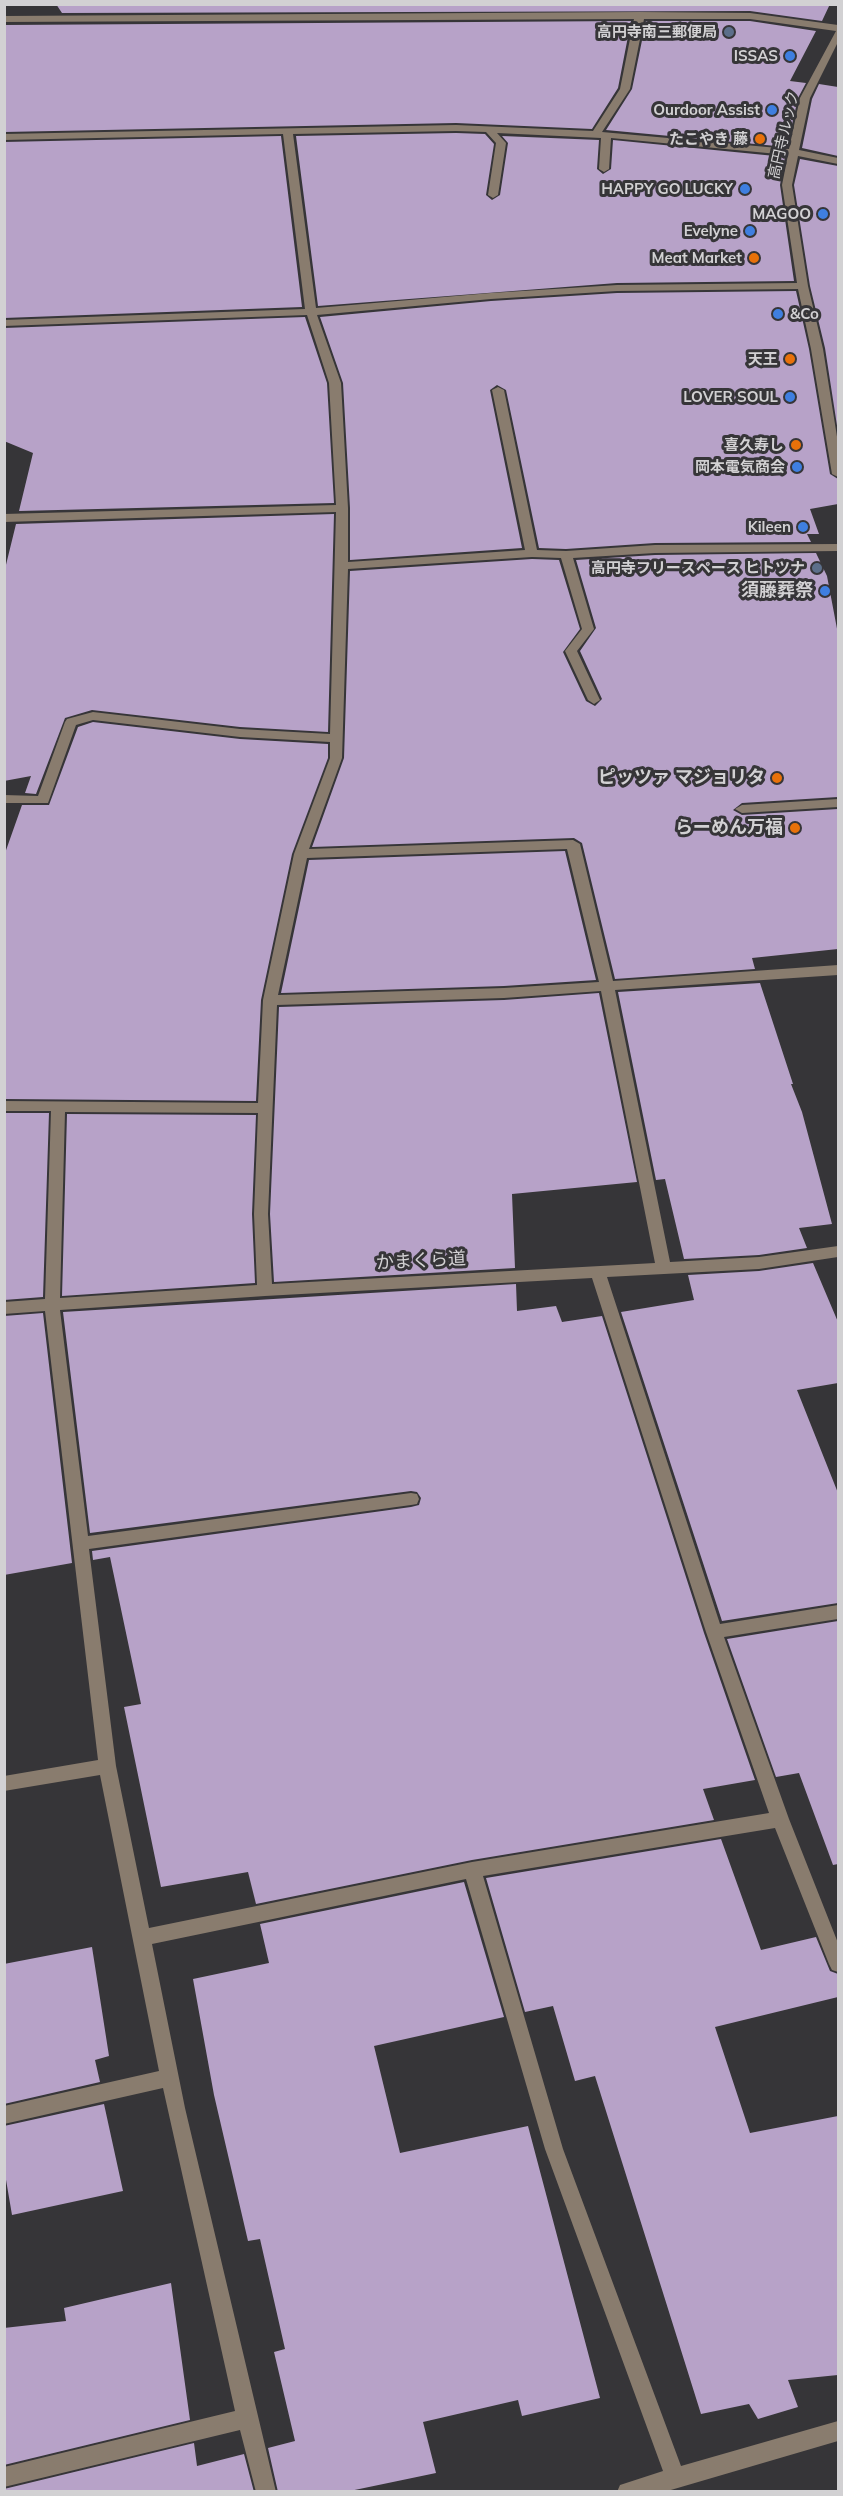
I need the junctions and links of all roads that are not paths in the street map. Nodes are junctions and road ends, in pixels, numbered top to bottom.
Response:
1 (173, 4) edge
2 (482, 4) edge
3 (696, 4) edge
4 (640, 15) junction
5 (697, 15) junction
6 (170, 18) junction
7 (482, 18) junction
8 (4, 19) edge
9 (838, 28) edge
10 (838, 33) edge
11 (489, 130) junction
12 (288, 131) junction
13 (601, 134) junction
14 (4, 137) edge
15 (793, 152) junction
16 (838, 161) edge
17 (604, 169) dead end
18 (493, 195) dead end
19 (803, 286) junction
20 (311, 312) junction
21 (4, 323) edge
22 (498, 390) dead end
23 (838, 474) edge
24 (342, 508) junction
25 (4, 518) edge
26 (838, 548) edge
27 (532, 553) junction
28 (566, 555) junction
29 (342, 566) junction
30 (594, 700) dead end
31 (337, 738) junction
32 (4, 799) edge
33 (838, 803) edge
34 (742, 809) dead end
35 (301, 854) junction
36 (838, 970) edge
37 (607, 985) junction
38 (270, 1000) junction
39 (4, 1106) edge
40 (58, 1106) junction
41 (265, 1108) junction
42 (838, 1252) edge
43 (664, 1269) junction
44 (597, 1271) junction
45 (265, 1290) junction
46 (52, 1304) junction
47 (4, 1308) edge
48 (411, 1499) dead end
49 (81, 1544) junction
50 (838, 1612) edge
51 (714, 1632) junction
52 (108, 1766) junction
53 (4, 1784) edge
54 (780, 1819) junction
55 (472, 1870) junction
56 (141, 1938) junction
57 (838, 1964) edge
58 (171, 2077) junction
59 (4, 2115) edge
60 (247, 2418) junction
61 (838, 2431) edge
62 (4, 2477) edge
63 (675, 2477) junction
64 (266, 2492) edge
65 (627, 2492) edge

1 - 6 street
2 - 7 street
3 - 5 street
4 - 5 street
4 - 7 street
4 - 13 street
5 - 9 street
6 - 7 street
6 - 8 street
10 - 15 street, 高円寺ルック
11 - 12 street
11 - 13 street
11 - 18 street
12 - 14 street
12 - 20 street
13 - 15 street
13 - 17 street
15 - 16 street
15 - 19 street, 高円寺ルック
19 - 20 street
19 - 23 street, 高円寺ルック
20 - 21 street
20 - 24 street
22 - 27 street
24 - 25 street
24 - 29 street
26 - 28 street
27 - 28 street
27 - 29 street
28 - 30 street
29 - 31 street
31 - 32 street
31 - 35 street
33 - 34 street
35 - 37 street
35 - 38 street
36 - 37 street
37 - 38 street
37 - 43 street
38 - 41 street
39 - 40 street
40 - 41 street
40 - 46 street
41 - 45 street
42 - 43 street, かまくら道
43 - 44 street, かまくら道
44 - 45 street, かまくら道
44 - 51 street
45 - 46 street, かまくら道
46 - 47 street, かまくら道
46 - 49 street
48 - 49 street
49 - 52 street
50 - 51 street
51 - 54 street
52 - 53 street
52 - 56 street
54 - 55 street
54 - 57 street
55 - 56 street
55 - 63 street
56 - 58 street
58 - 59 street
58 - 60 street
60 - 62 street
60 - 64 street
61 - 63 street
63 - 65 street

